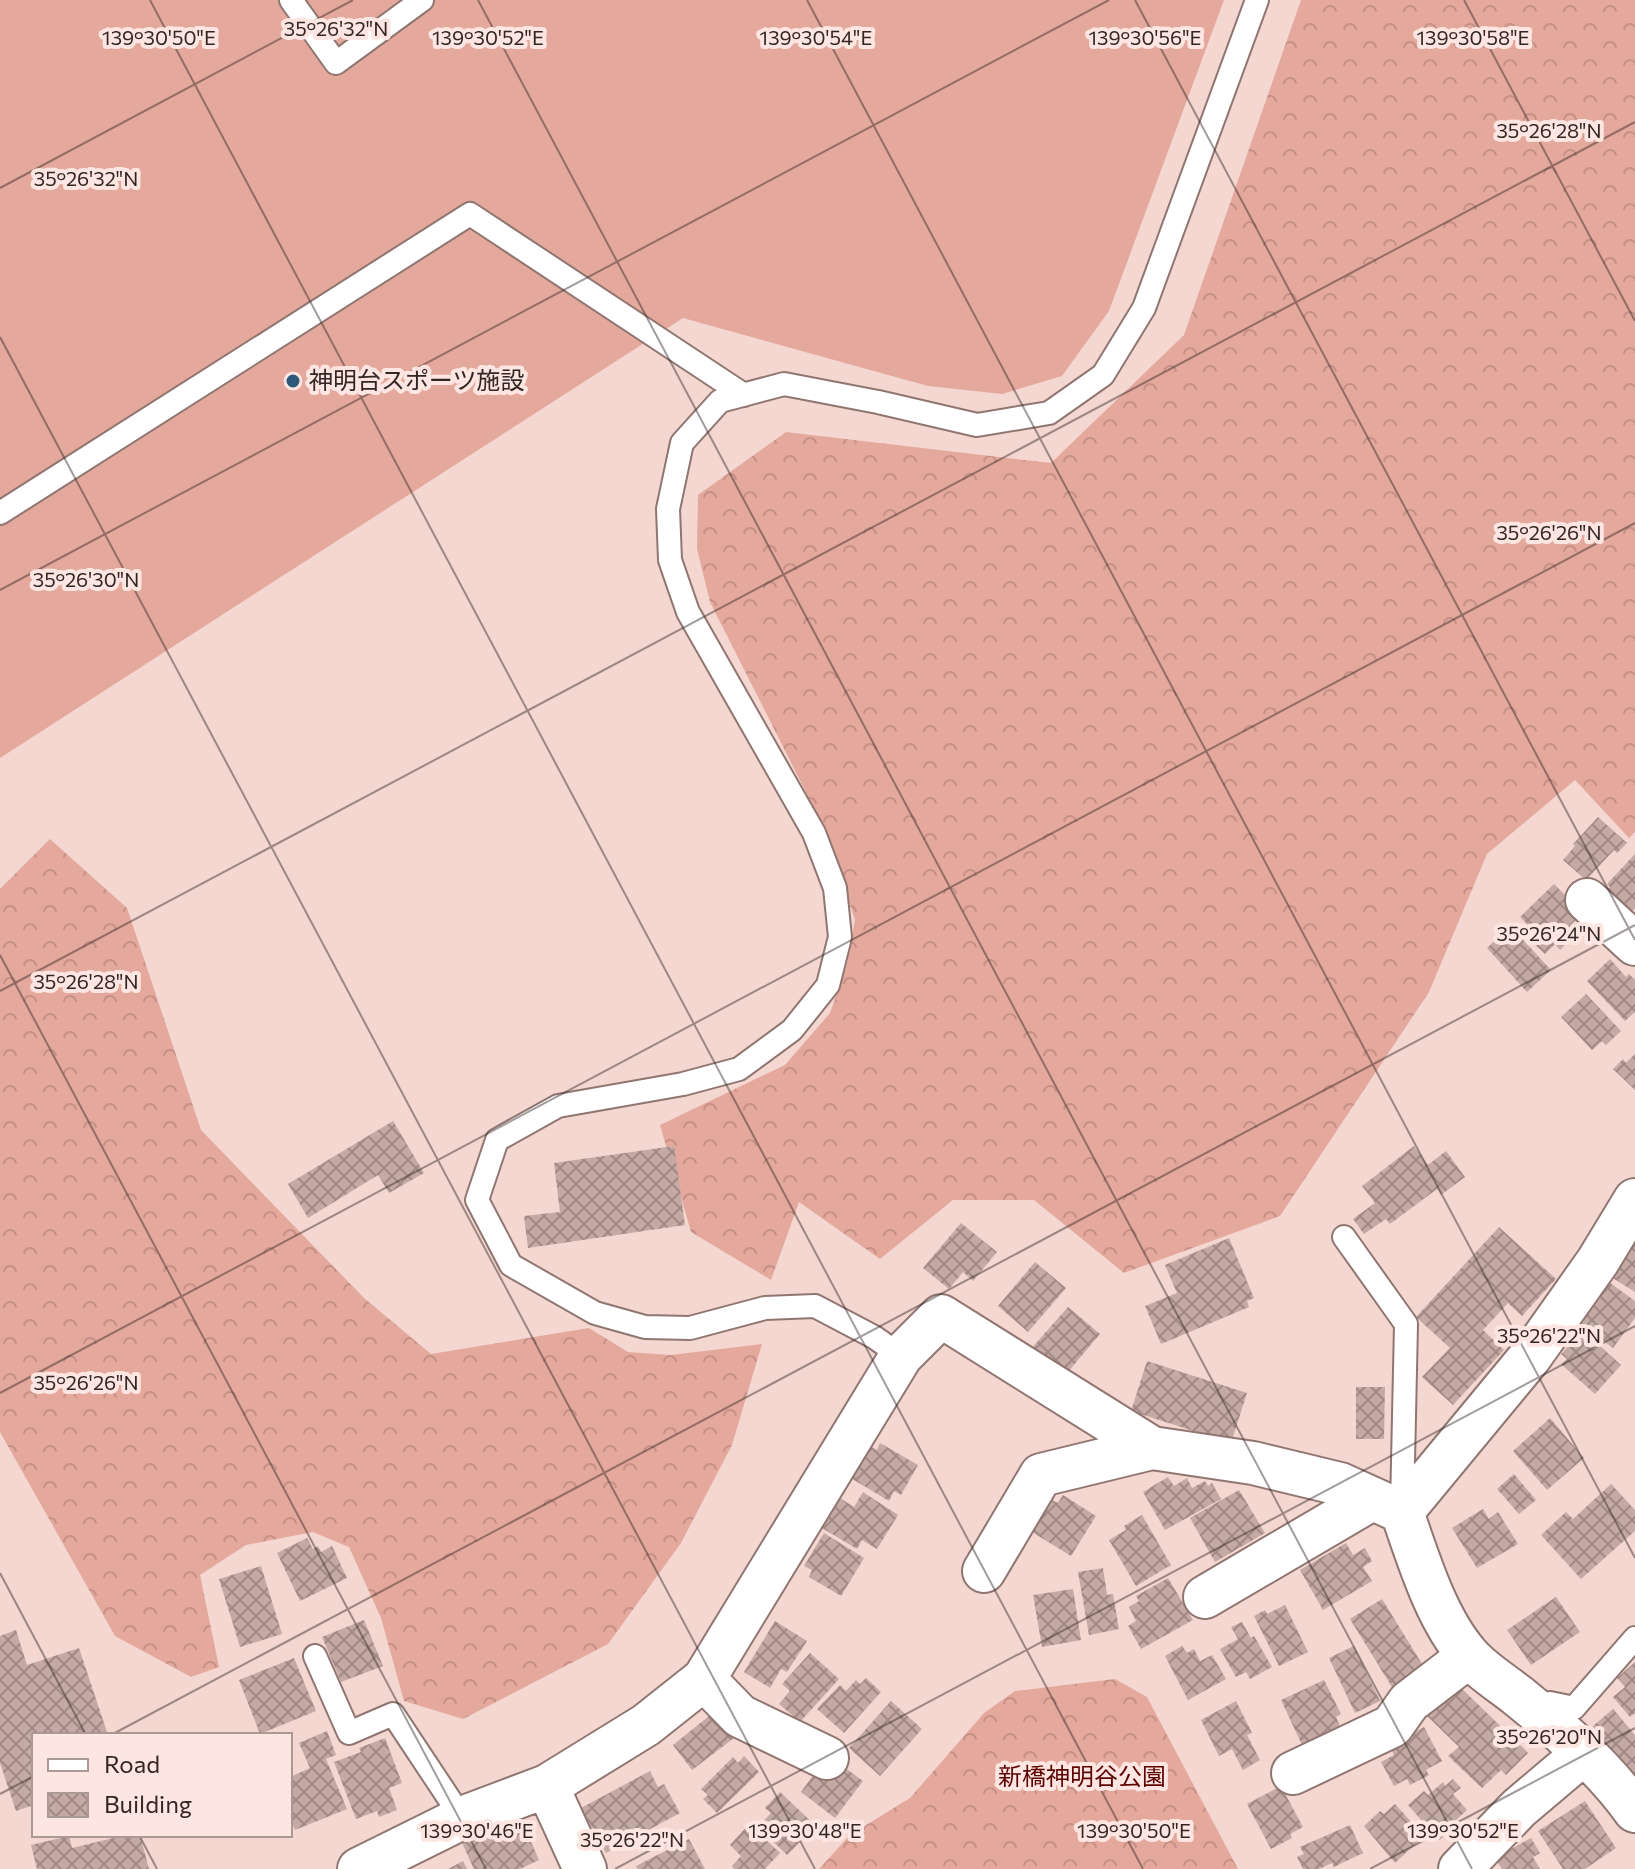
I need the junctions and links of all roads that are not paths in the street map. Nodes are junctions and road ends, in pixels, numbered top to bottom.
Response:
1 (291, 0) edge
2 (422, 0) edge
3 (1257, 0) edge
4 (744, 395) junction
5 (0, 513) edge
6 (1587, 900) dead end
7 (1635, 944) edge
8 (1635, 1200) edge
9 (1344, 1237) dead end
10 (901, 1356) junction
11 (1152, 1448) junction
12 (1387, 1506) junction
13 (984, 1571) dead end
14 (1205, 1597) dead end
15 (1635, 1638) edge
16 (315, 1656) dead end
17 (1469, 1656) junction
18 (704, 1679) junction
19 (1531, 1707) junction
20 (1584, 1753) junction
21 (827, 1758) dead end
22 (1293, 1773) dead end
23 (547, 1786) junction
24 (1635, 1811) edge
25 (462, 1818) junction
26 (359, 1869) edge
27 (585, 1869) edge
28 (1460, 1869) edge

1 - 2 lane
3 - 4 lane
4 - 5 lane
4 - 10 lane
6 - 7 street
8 - 12 street
9 - 12 lane
10 - 11 street
10 - 18 street
11 - 12 street
11 - 13 street
12 - 14 street
12 - 17 street
15 - 19 lane
16 - 25 lane
17 - 19 street
17 - 22 street
18 - 21 street
18 - 23 street
19 - 20 street
20 - 24 street
20 - 28 street
23 - 25 street
23 - 27 street
25 - 26 street

